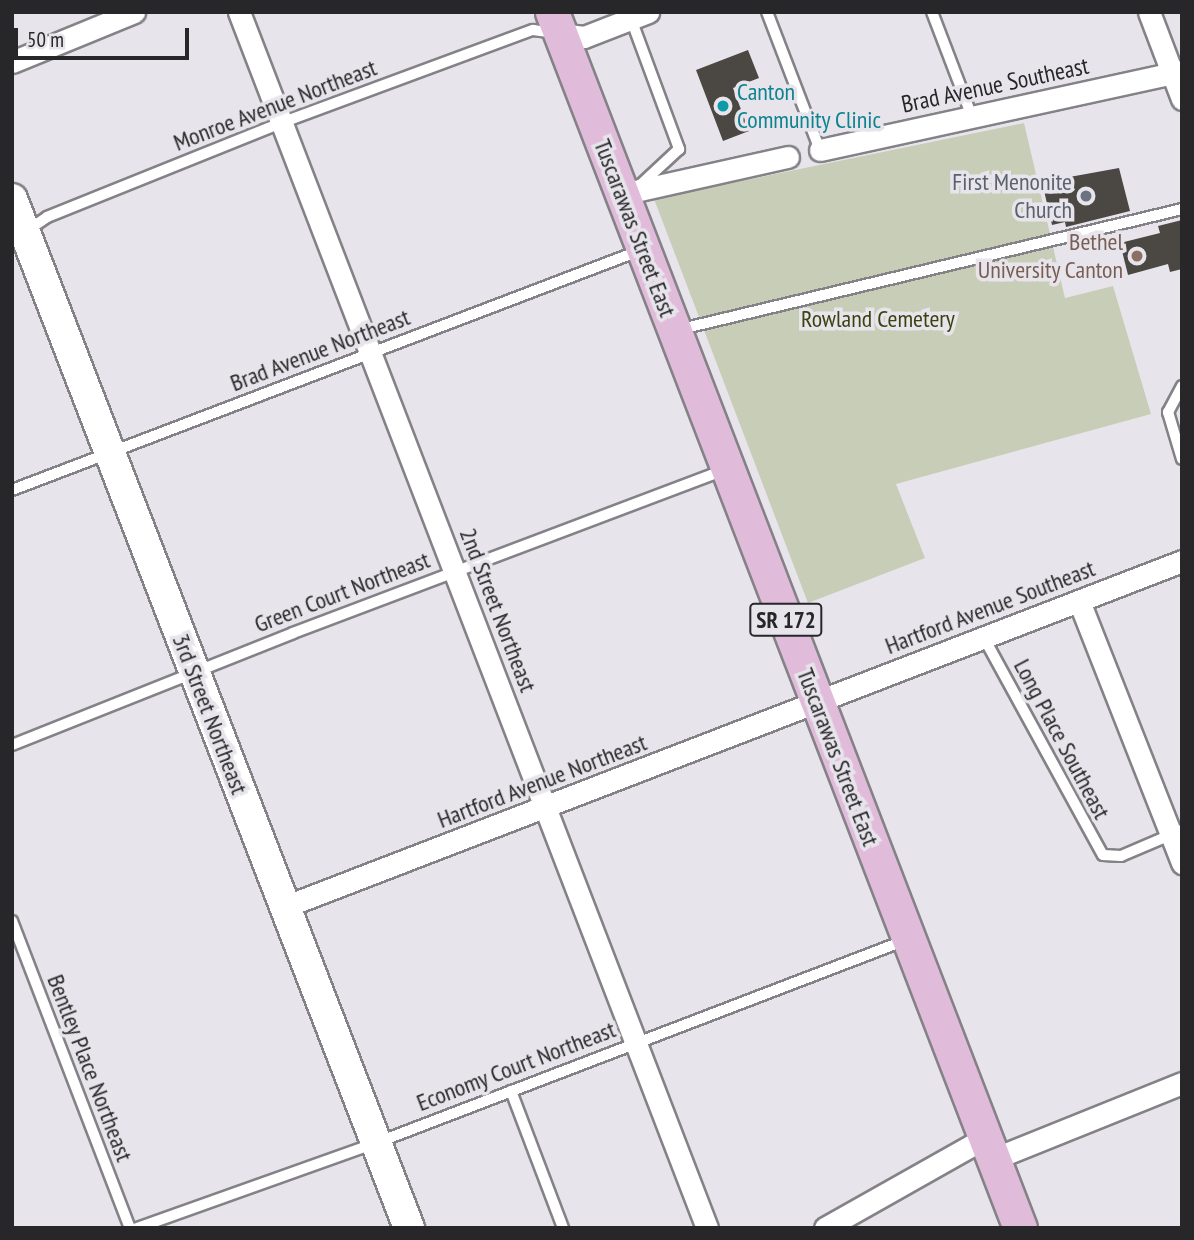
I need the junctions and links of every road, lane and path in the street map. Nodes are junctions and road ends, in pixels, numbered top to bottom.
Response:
1 (134, 12) edge
2 (239, 12) edge
3 (767, 12) edge
4 (932, 12) edge
5 (1149, 12) edge
6 (640, 16) edge
7 (556, 23) edge
8 (12, 61) edge
9 (1177, 72) edge
10 (1182, 99) edge
11 (972, 117) junction
12 (281, 123) junction
13 (820, 150) joint
14 (788, 157) dead end
15 (628, 192) junction
16 (12, 199) edge
17 (1182, 209) edge
18 (19, 236) edge
19 (643, 250) junction
20 (674, 330) junction
21 (371, 354) junction
22 (1182, 386) edge
23 (109, 453) junction
24 (1182, 459) edge
25 (727, 469) junction
26 (12, 490) edge
27 (1182, 561) edge
28 (455, 572) junction
29 (1079, 601) junction
30 (984, 638) junction
31 (194, 672) junction
32 (818, 703) junction
33 (12, 745) edge
34 (546, 809) junction
35 (1176, 833) edge
36 (1182, 863) edge
37 (284, 907) junction
38 (12, 921) edge
39 (908, 939) junction
40 (635, 1042) junction
41 (1182, 1083) edge
42 (511, 1091) junction
43 (376, 1143) junction
44 (989, 1148) junction
45 (130, 1228) edge
46 (137, 1228) edge
47 (409, 1228) edge
48 (562, 1228) edge
49 (707, 1228) edge
50 (825, 1228) edge
51 (1020, 1228) edge

1 - 8 street
2 - 12 street, 2nd Street Northeast
3 - 13 lane
4 - 11 lane
5 - 9 street
6 - 7 street
6 - 15 lane
7 - 12 lane, Monroe Avenue Northeast
7 - 15 main road, Tuscarawas Street East / SR 172
9 - 10 street
9 - 11 street, Brad Avenue Southeast
11 - 13 street, Brad Avenue Southeast
12 - 18 lane, Monroe Avenue Northeast
12 - 21 street, 2nd Street Northeast
14 - 15 street
15 - 19 main road, Tuscarawas Street East / SR 172
16 - 18 street, 3rd Street Northeast
17 - 20 lane
18 - 23 street, 3rd Street Northeast
19 - 20 main road, Tuscarawas Street East / SR 172
19 - 21 lane, Brad Avenue Northeast
20 - 25 main road, Tuscarawas Street East / SR 172
21 - 23 lane, Brad Avenue Northeast
21 - 28 street, 2nd Street Northeast
22 - 24 lane
23 - 26 lane, Brad Avenue Northeast
23 - 31 street, 3rd Street Northeast
25 - 28 lane, Green Court Northeast
25 - 32 main road, Tuscarawas Street East / SR 172
27 - 29 street, Hartford Avenue Southeast
28 - 31 lane, Green Court Northeast
28 - 34 street, 2nd Street Northeast
29 - 30 street, Hartford Avenue Southeast
29 - 35 street
30 - 32 street, Hartford Avenue Southeast
30 - 35 lane, Long Place Southeast
31 - 33 lane, Green Court Northeast
31 - 37 street, 3rd Street Northeast
32 - 34 street, Hartford Avenue Northeast
32 - 39 main road, Tuscarawas Street East / SR 172
34 - 37 street, Hartford Avenue Northeast
34 - 40 street, 2nd Street Northeast
35 - 36 street
37 - 43 street, 3rd Street Northeast
38 - 45 lane, Bentley Place Northeast
39 - 40 lane, Economy Court Northeast
39 - 44 main road, Tuscarawas Street East / SR 172
40 - 42 lane, Economy Court Northeast
40 - 49 street, 2nd Street Northeast
41 - 44 street
42 - 43 lane, Economy Court Northeast
42 - 48 lane
43 - 46 lane, Economy Court Northeast
43 - 47 street, 3rd Street Northeast
44 - 50 street
44 - 51 main road, Tuscarawas Street East / SR 172

